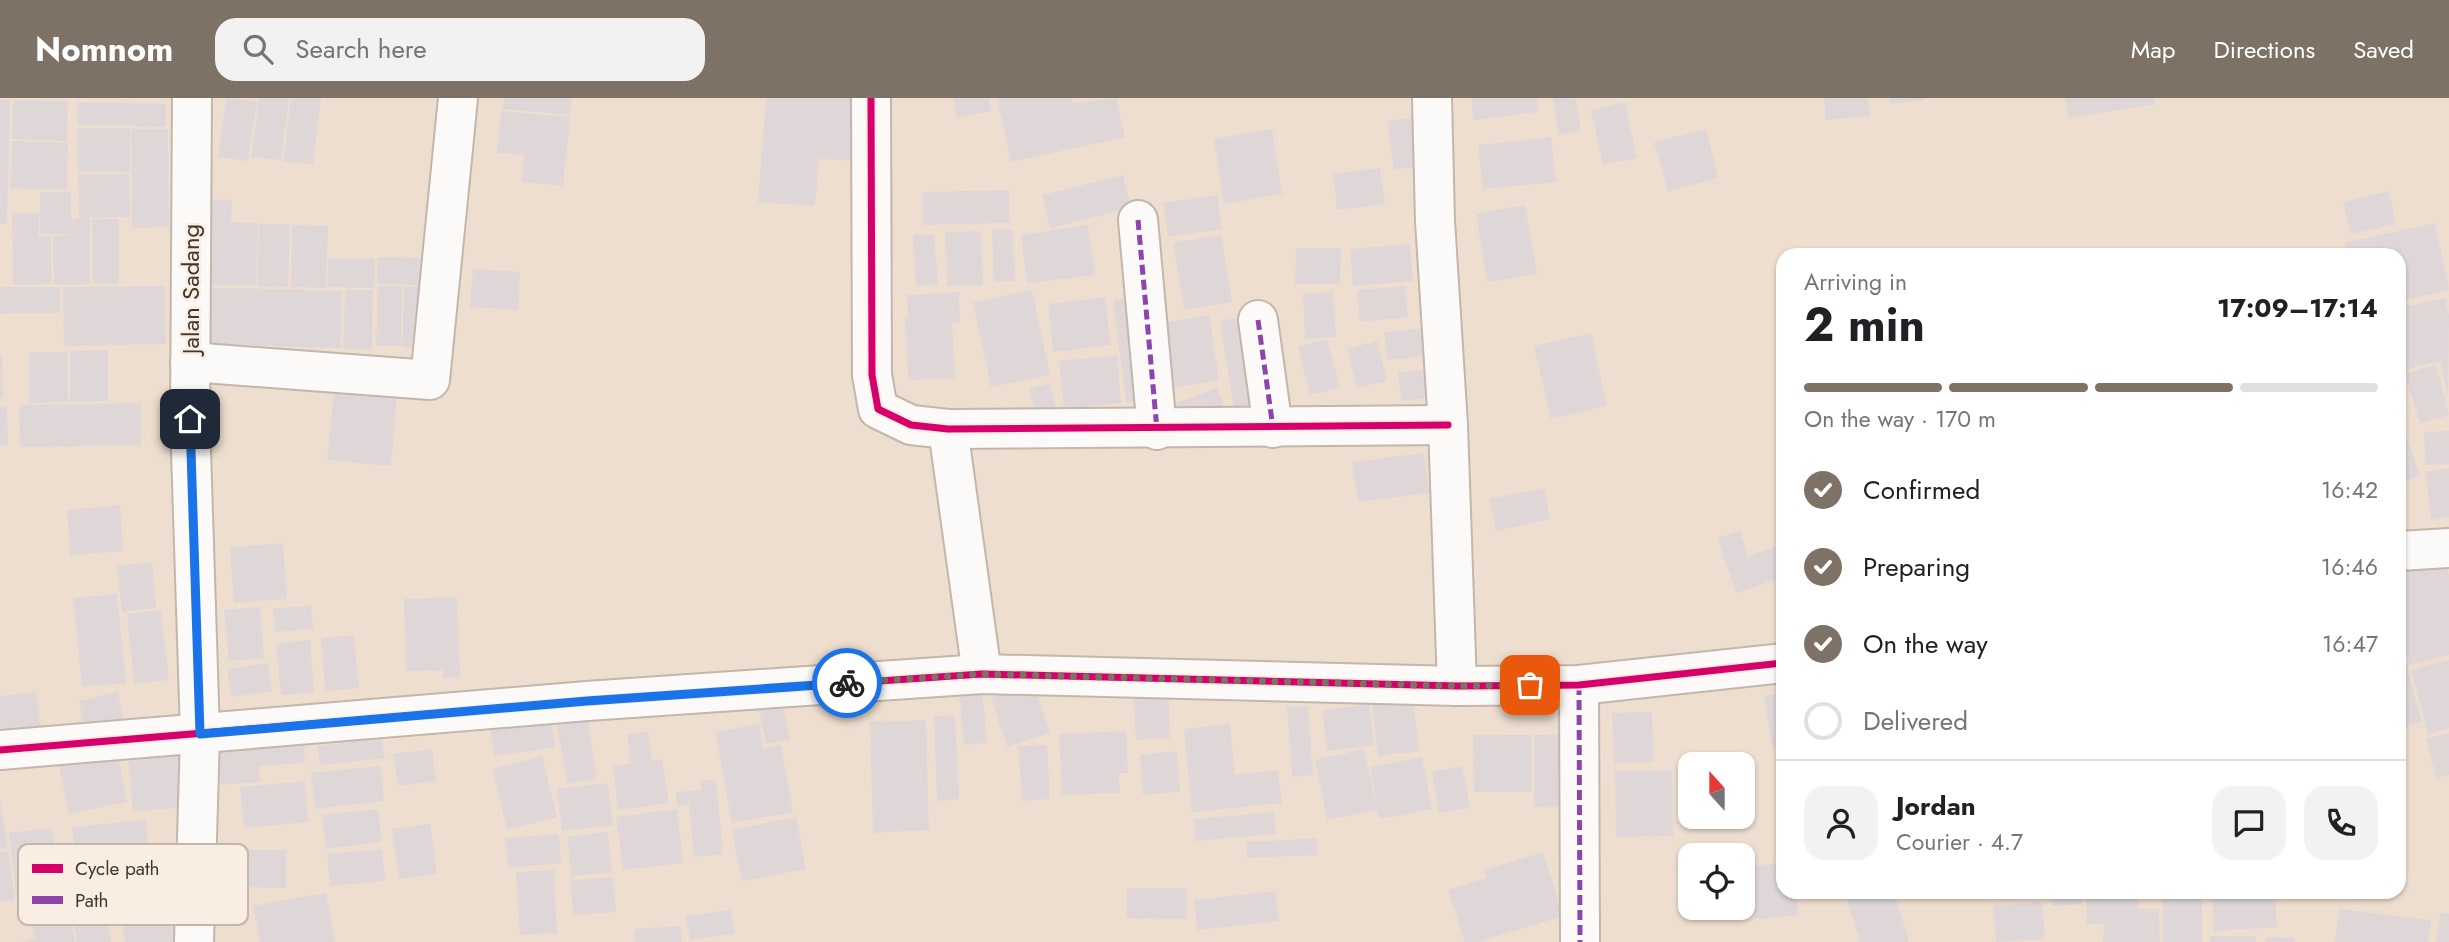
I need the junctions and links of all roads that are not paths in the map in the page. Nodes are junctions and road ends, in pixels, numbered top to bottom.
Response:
1 (192, 98) edge
2 (458, 98) edge
3 (871, 98) edge
4 (1432, 98) edge
5 (1138, 220) dead end
6 (1258, 320) dead end
7 (190, 362) junction
8 (1448, 425) junction
9 (1273, 428) junction
10 (948, 429) junction
11 (1157, 430) junction
12 (2449, 548) edge
13 (2406, 551) edge
14 (1776, 664) edge
15 (982, 674) junction
16 (1579, 685) junction
17 (1457, 686) junction
18 (200, 734) junction
19 (0, 750) edge
20 (197, 844) edge
21 (1580, 942) edge

1 - 7 street, Jalan Sadang
2 - 7 street
3 - 10 street
4 - 8 street
5 - 11 street
6 - 9 street
7 - 18 street, Jalan Sadang
8 - 9 street
8 - 17 street
9 - 11 street
10 - 11 street
10 - 15 street
12 - 13 street
14 - 16 street
15 - 17 street
15 - 18 street
16 - 17 street
16 - 21 street
18 - 19 street
18 - 20 street, Jalan Sadang

